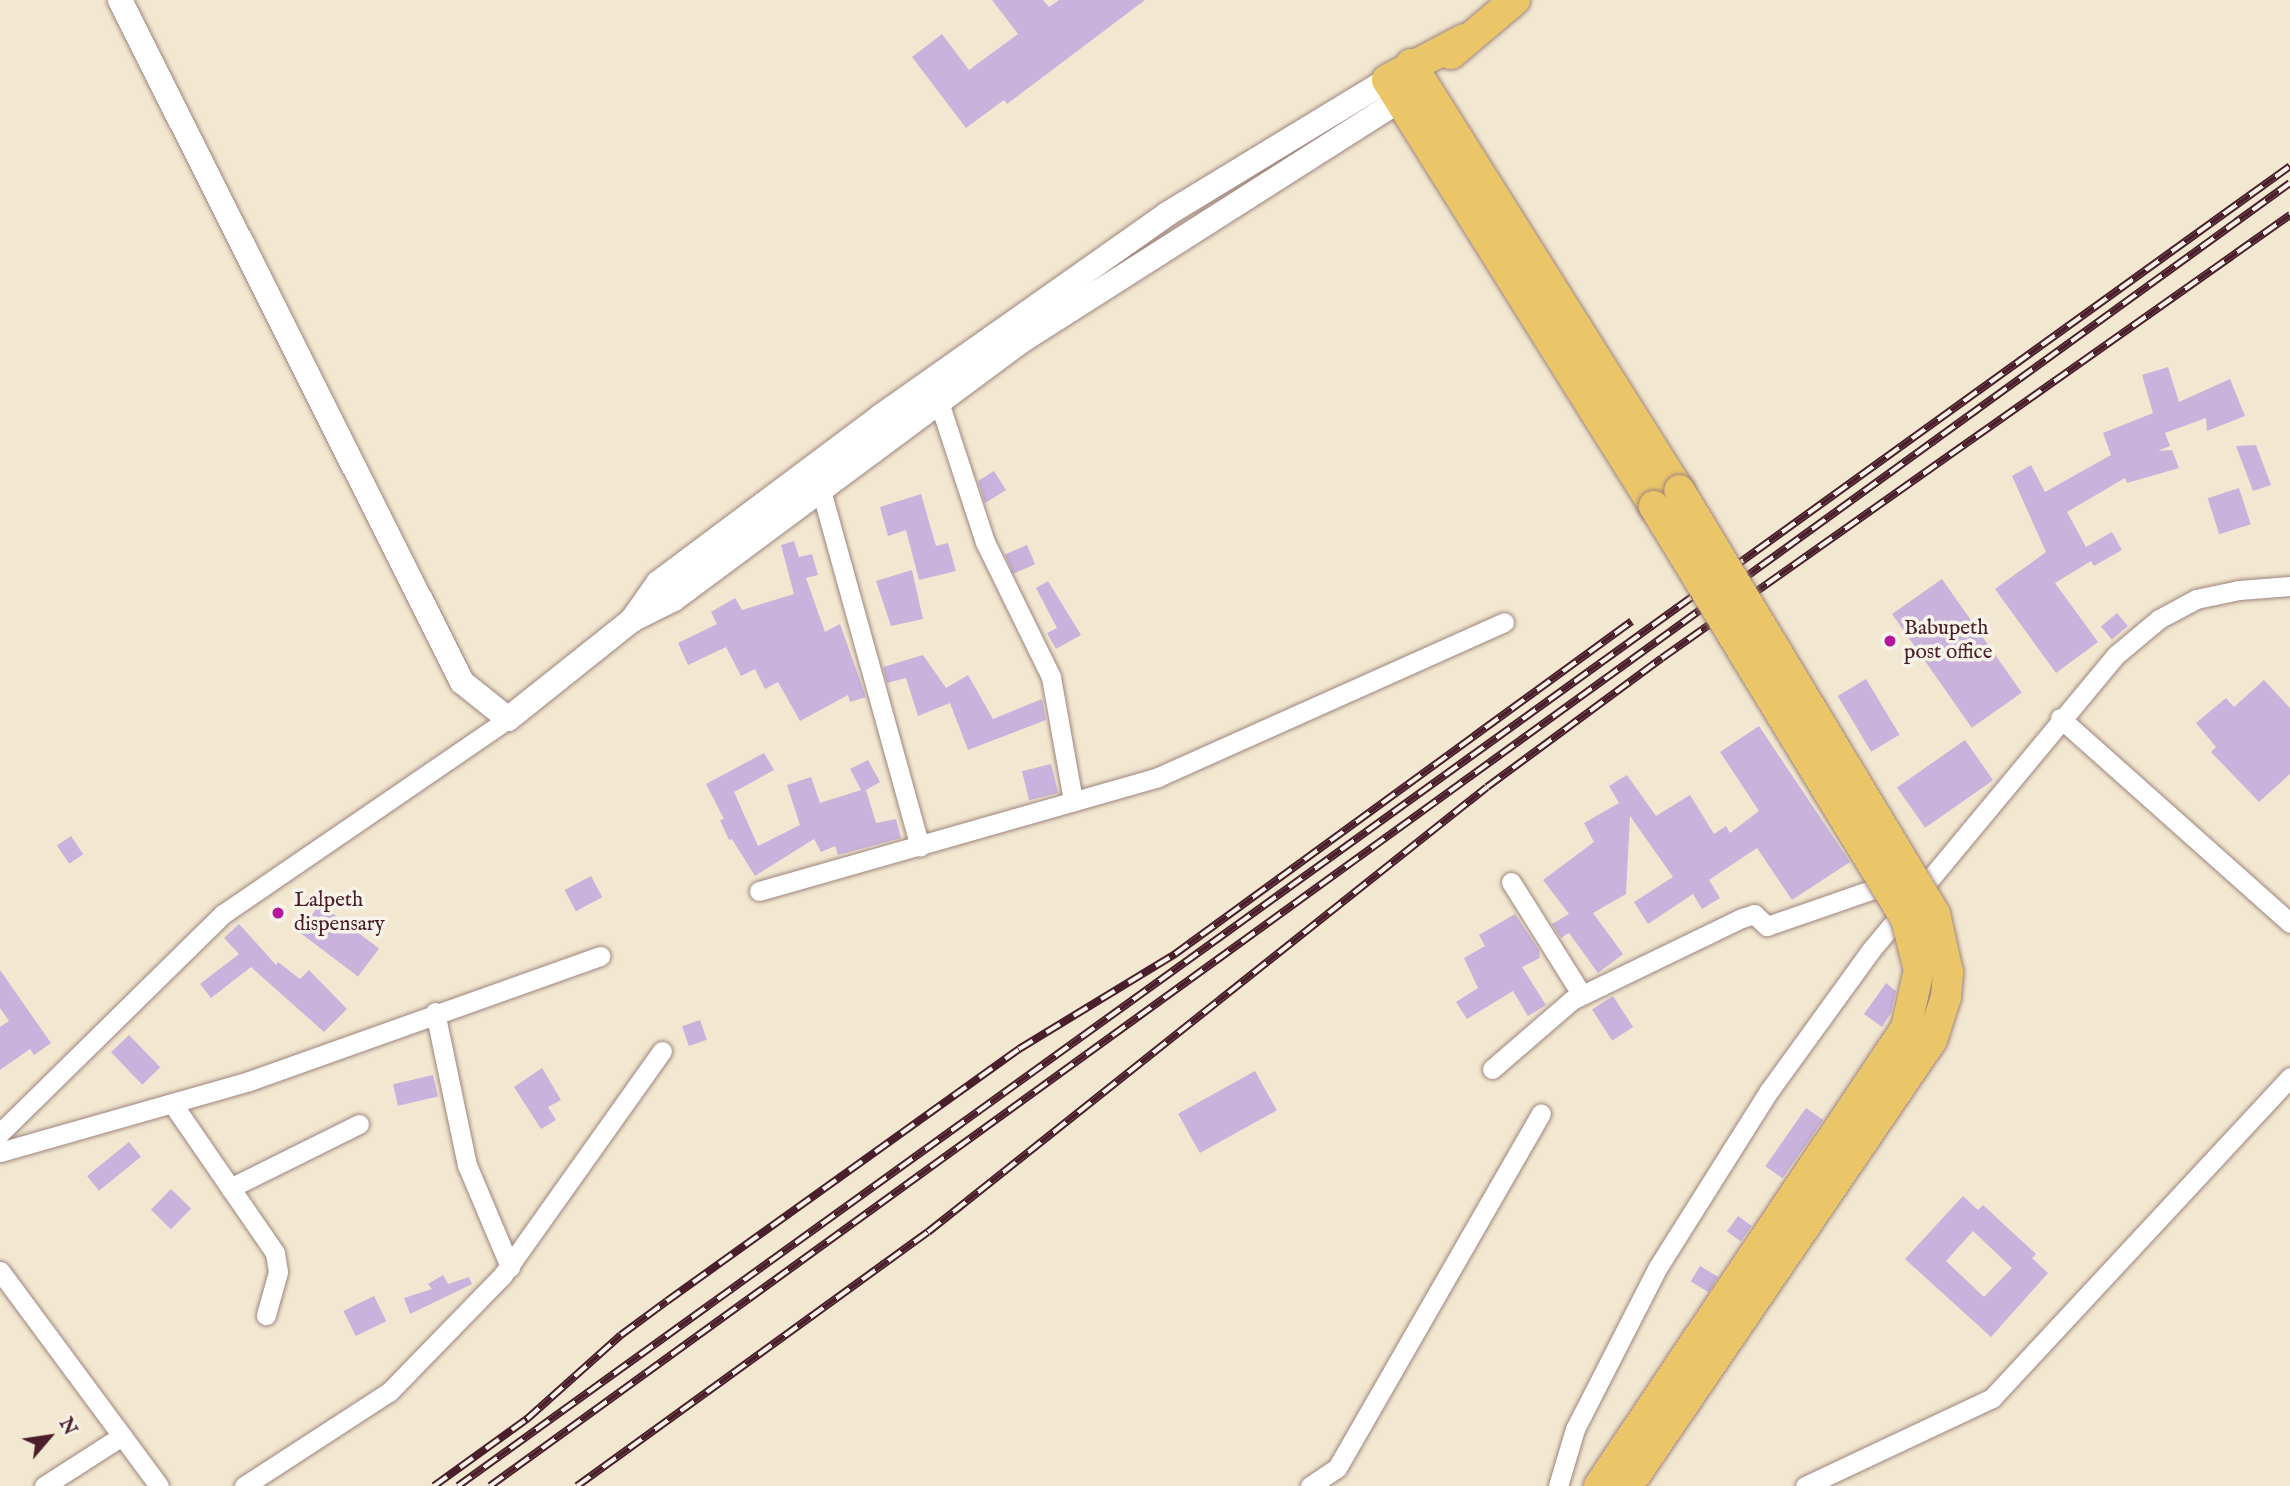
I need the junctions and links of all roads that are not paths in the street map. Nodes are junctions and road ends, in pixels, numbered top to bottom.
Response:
1 (120, 0) edge
2 (1515, 0) edge
3 (1406, 82) junction
4 (939, 402) junction
5 (821, 490) junction
6 (2290, 586) edge
7 (632, 620) junction
8 (1504, 622) dead end
9 (2060, 718) junction
10 (508, 719) junction
11 (1073, 801) junction
12 (920, 847) junction
13 (1944, 864) junction
14 (1511, 882) dead end
15 (759, 891) dead end
16 (2290, 923) edge
17 (600, 956) dead end
18 (1582, 995) junction
19 (435, 1012) junction
20 (662, 1051) dead end
21 (1492, 1069) dead end
22 (2290, 1077) edge
23 (172, 1103) junction
24 (1541, 1114) dead end
25 (359, 1124) dead end
26 (0, 1133) edge
27 (0, 1152) edge
28 (230, 1188) junction
29 (510, 1267) junction
30 (0, 1271) edge
31 (265, 1315) dead end
32 (122, 1436) junction
33 (44, 1486) edge
34 (159, 1486) edge
35 (244, 1486) edge
36 (1310, 1486) edge
37 (1558, 1486) edge
38 (1599, 1486) edge
39 (1628, 1486) edge
40 (1805, 1486) edge

1 - 10 street
2 - 3 main road
3 - 4 street
3 - 7 street
3 - 38 main road, bridge
3 - 39 main road, bridge
4 - 5 street
4 - 11 street
5 - 7 street
5 - 12 street
6 - 9 street
7 - 10 street
8 - 11 street
9 - 13 street
9 - 16 street
10 - 26 street
11 - 12 street
12 - 15 street
13 - 18 street
13 - 37 street
14 - 18 street
17 - 19 street
18 - 21 street
19 - 23 street
19 - 29 street
20 - 29 street
22 - 40 street
23 - 27 street
23 - 28 street
24 - 36 street
25 - 28 street
28 - 31 street
29 - 35 street
30 - 32 street
32 - 33 street
32 - 34 street

